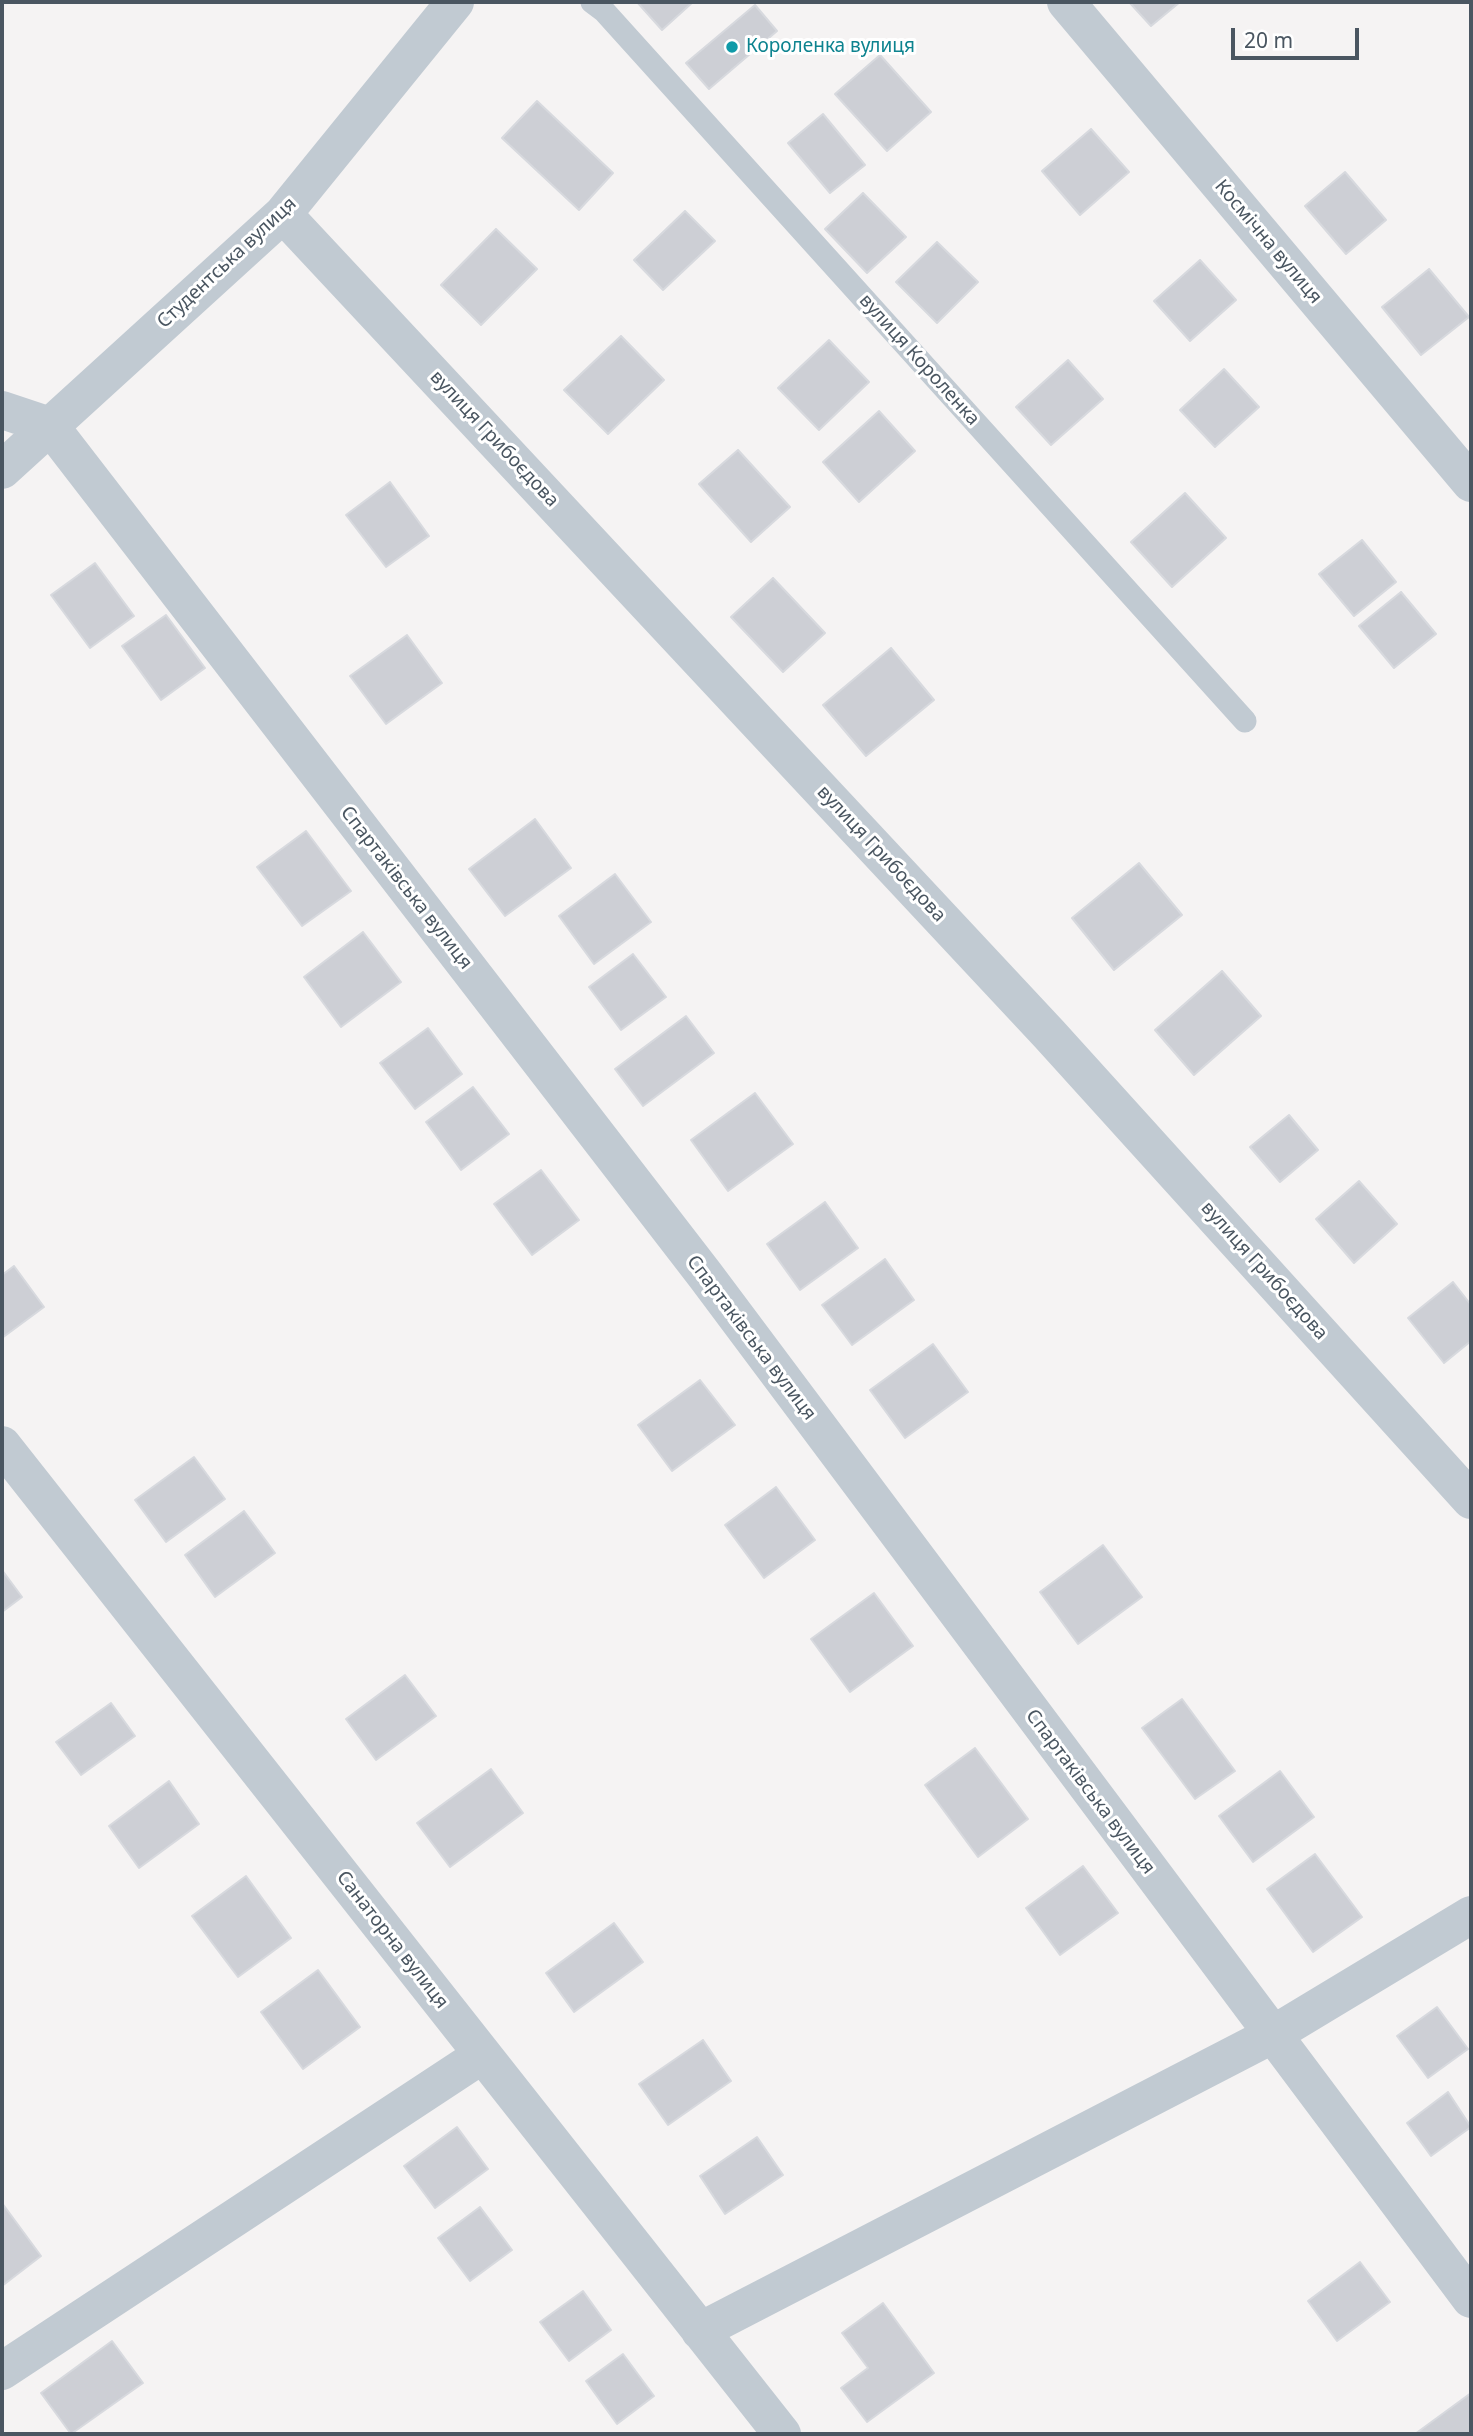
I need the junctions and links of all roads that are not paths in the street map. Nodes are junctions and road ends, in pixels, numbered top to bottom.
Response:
1 (455, 2) edge
2 (592, 2) edge
3 (1066, 2) edge
4 (283, 214) junction
5 (2, 410) edge
6 (50, 426) junction
7 (2, 470) edge
8 (1471, 483) edge
9 (1245, 721) dead end
10 (2, 1445) edge
11 (1471, 1500) edge
12 (1471, 1915) edge
13 (1272, 2035) junction
14 (482, 2055) junction
15 (1471, 2299) edge
16 (700, 2331) junction
17 (2, 2371) edge
18 (782, 2434) edge

1 - 4 street, Студентська вулиця
2 - 9 lane, вулиця Короленка
3 - 8 street, Космічна вулиця
4 - 6 street, Студентська вулиця
4 - 11 street, вулиця Грибоєдова
5 - 6 street
6 - 7 street, Студентська вулиця
6 - 13 street, Спартаківська вулиця
10 - 14 street, Санаторна вулиця
12 - 13 street
13 - 15 street, Спартаківська вулиця
13 - 16 street
14 - 16 street, Санаторна вулиця
14 - 17 street
16 - 18 street, Санаторна вулиця

